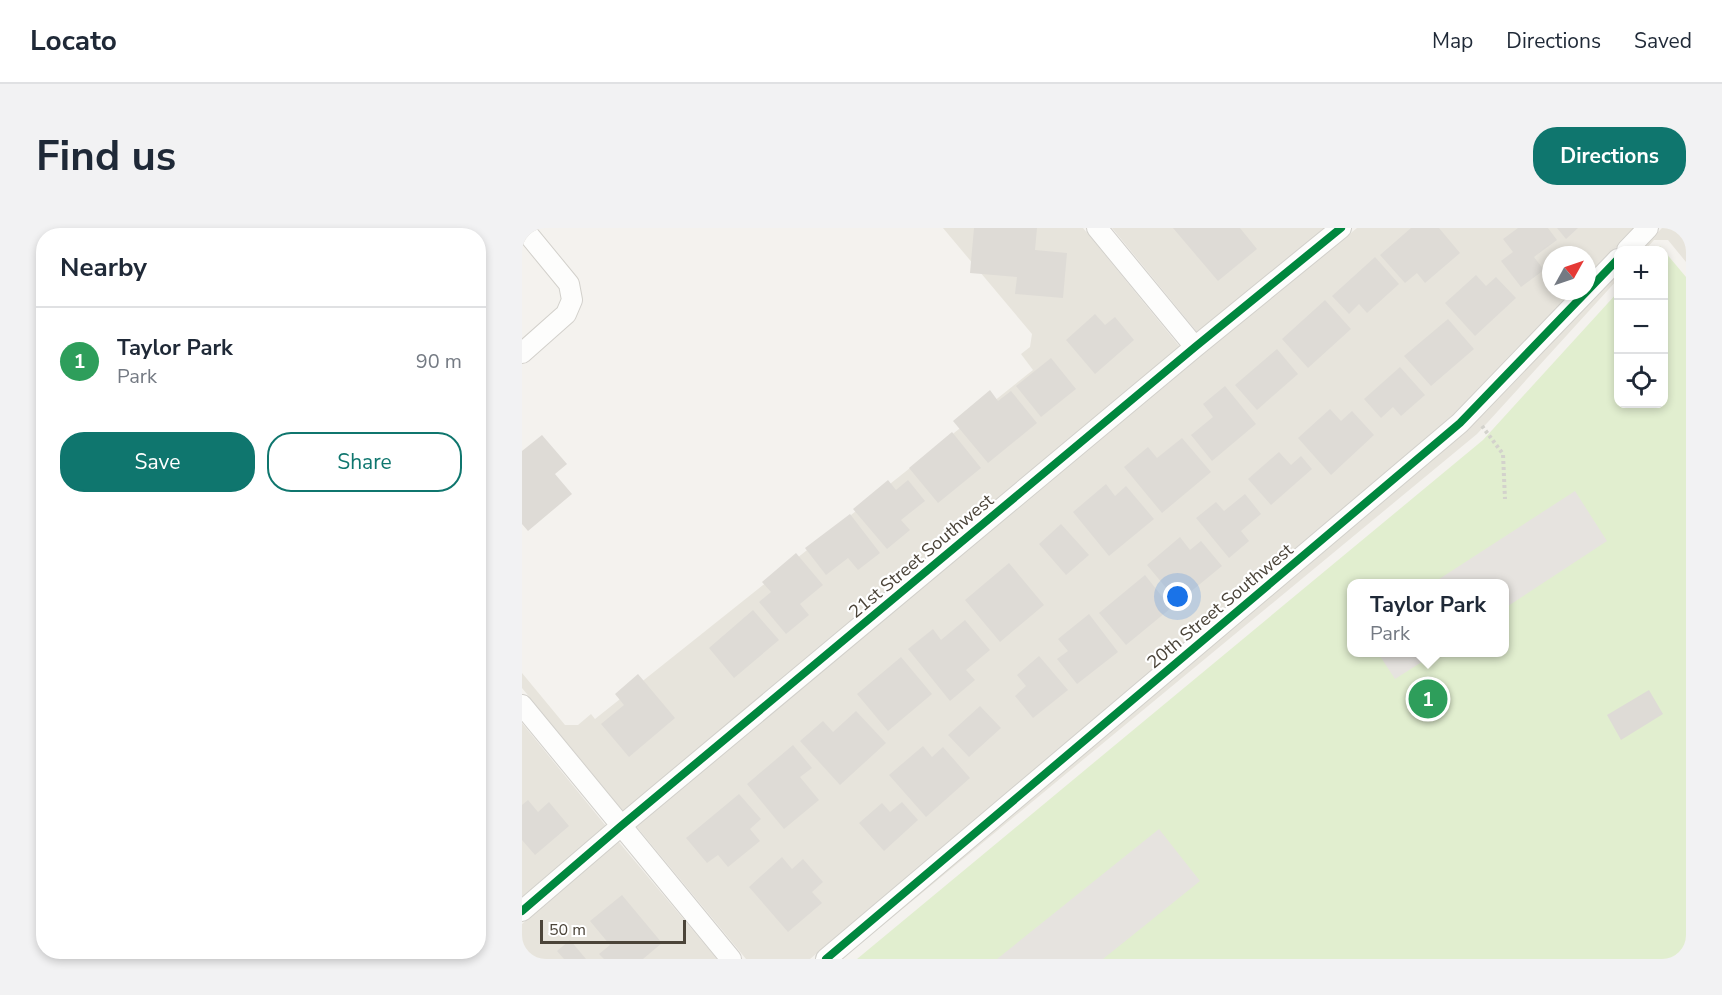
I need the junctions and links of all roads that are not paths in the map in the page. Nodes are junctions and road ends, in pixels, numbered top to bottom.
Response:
1 (523, 228) edge
2 (1097, 228) edge
3 (1341, 228) edge
4 (1648, 228) edge
5 (1631, 246) edge
6 (1614, 263) edge
7 (1195, 347) junction
8 (522, 353) edge
9 (522, 705) edge
10 (621, 826) junction
11 (522, 911) edge
12 (731, 959) edge
13 (826, 959) edge

1 - 8 street
2 - 7 street
3 - 7 street, 21st Street Southwest
4 - 5 street
6 - 13 street, 20th Street Southwest
7 - 10 street, 21st Street Southwest
9 - 10 street
10 - 11 street, 21st Street Southwest
10 - 12 street

